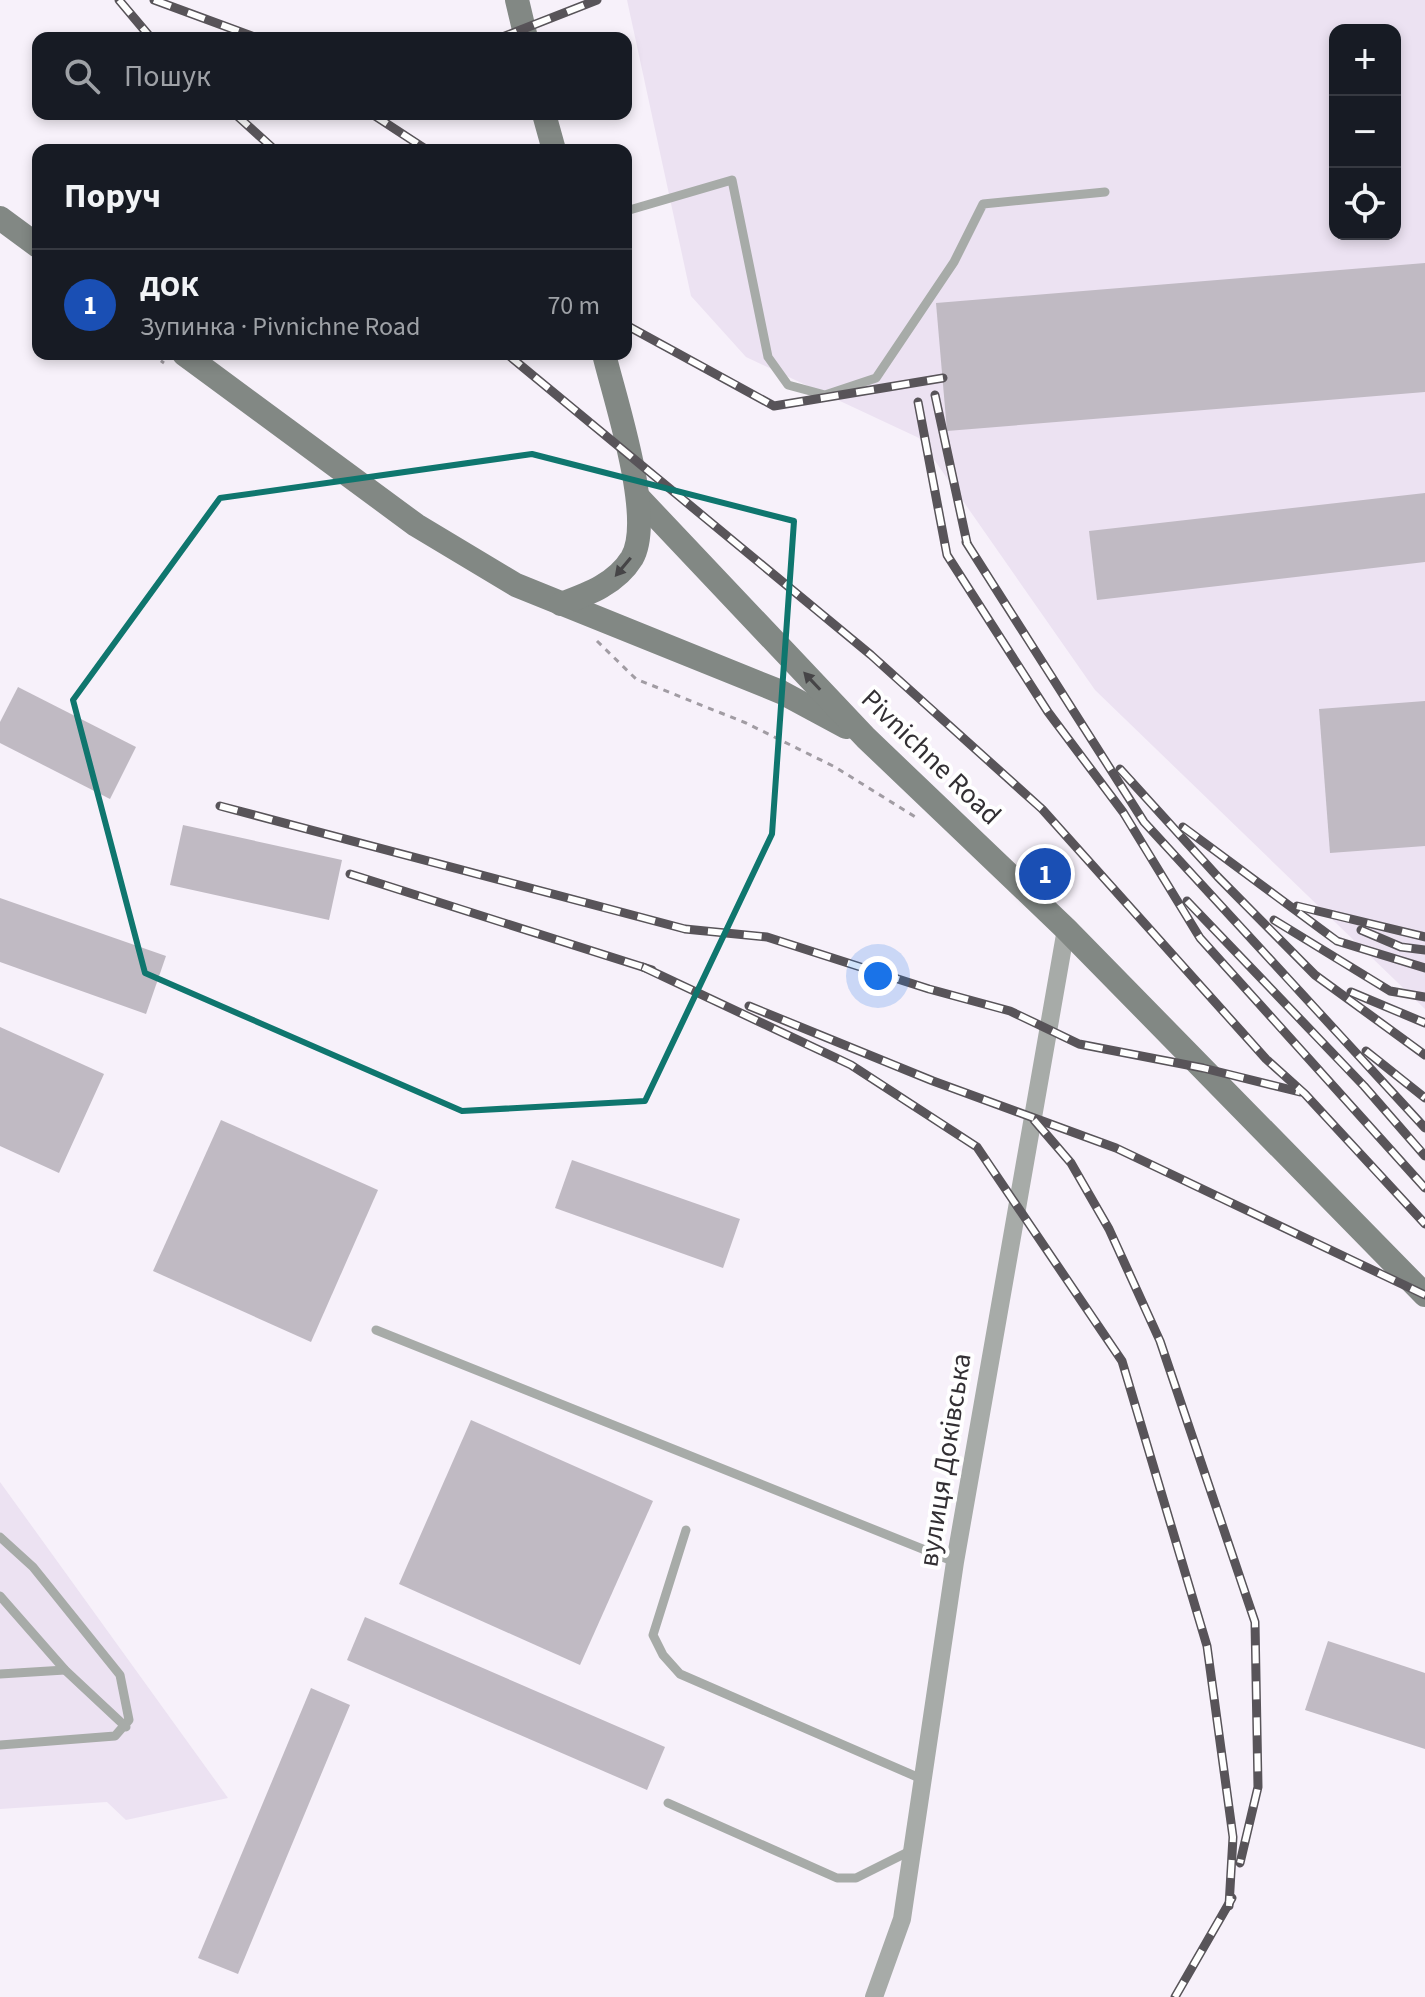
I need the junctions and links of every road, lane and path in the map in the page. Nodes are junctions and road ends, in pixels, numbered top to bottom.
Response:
1 (517, 0) edge
2 (525, 32) edge
3 (546, 120) edge
4 (552, 144) edge
5 (1105, 192) dead end
6 (632, 209) edge
7 (0, 218) edge
8 (32, 242) edge
9 (192, 360) edge
10 (605, 360) edge
11 (638, 497) junction
12 (561, 604) junction
13 (593, 637) dead end
14 (866, 738) junction
15 (924, 822) dead end
16 (1066, 929) junction
17 (1425, 1295) edge
18 (376, 1330) dead end
19 (686, 1530) dead end
20 (0, 1537) edge
21 (955, 1562) junction
22 (0, 1596) edge
23 (65, 1670) junction
24 (0, 1674) edge
25 (126, 1727) junction
26 (0, 1745) edge
27 (924, 1780) junction
28 (668, 1803) dead end
29 (913, 1850) junction
30 (874, 1997) edge

1 - 2 main road
3 - 4 main road
5 - 6 lane
7 - 8 main road
9 - 12 main road
10 - 11 main road
11 -> 12 main road
14 -> 11 main road, Pivnichne Road
12 - 14 main road
13 - 15 path
14 - 16 main road, Pivnichne Road
16 - 17 main road, Pivnichne Road
16 - 21 street, вулиця Доківська
18 - 21 lane
19 - 27 lane
20 - 25 lane
21 - 27 street, вулиця Доківська
22 - 23 lane
23 - 24 lane
23 - 25 lane
25 - 26 lane
27 - 29 street, вулиця Доківська
28 - 29 lane
29 - 30 street, вулиця Доківська

